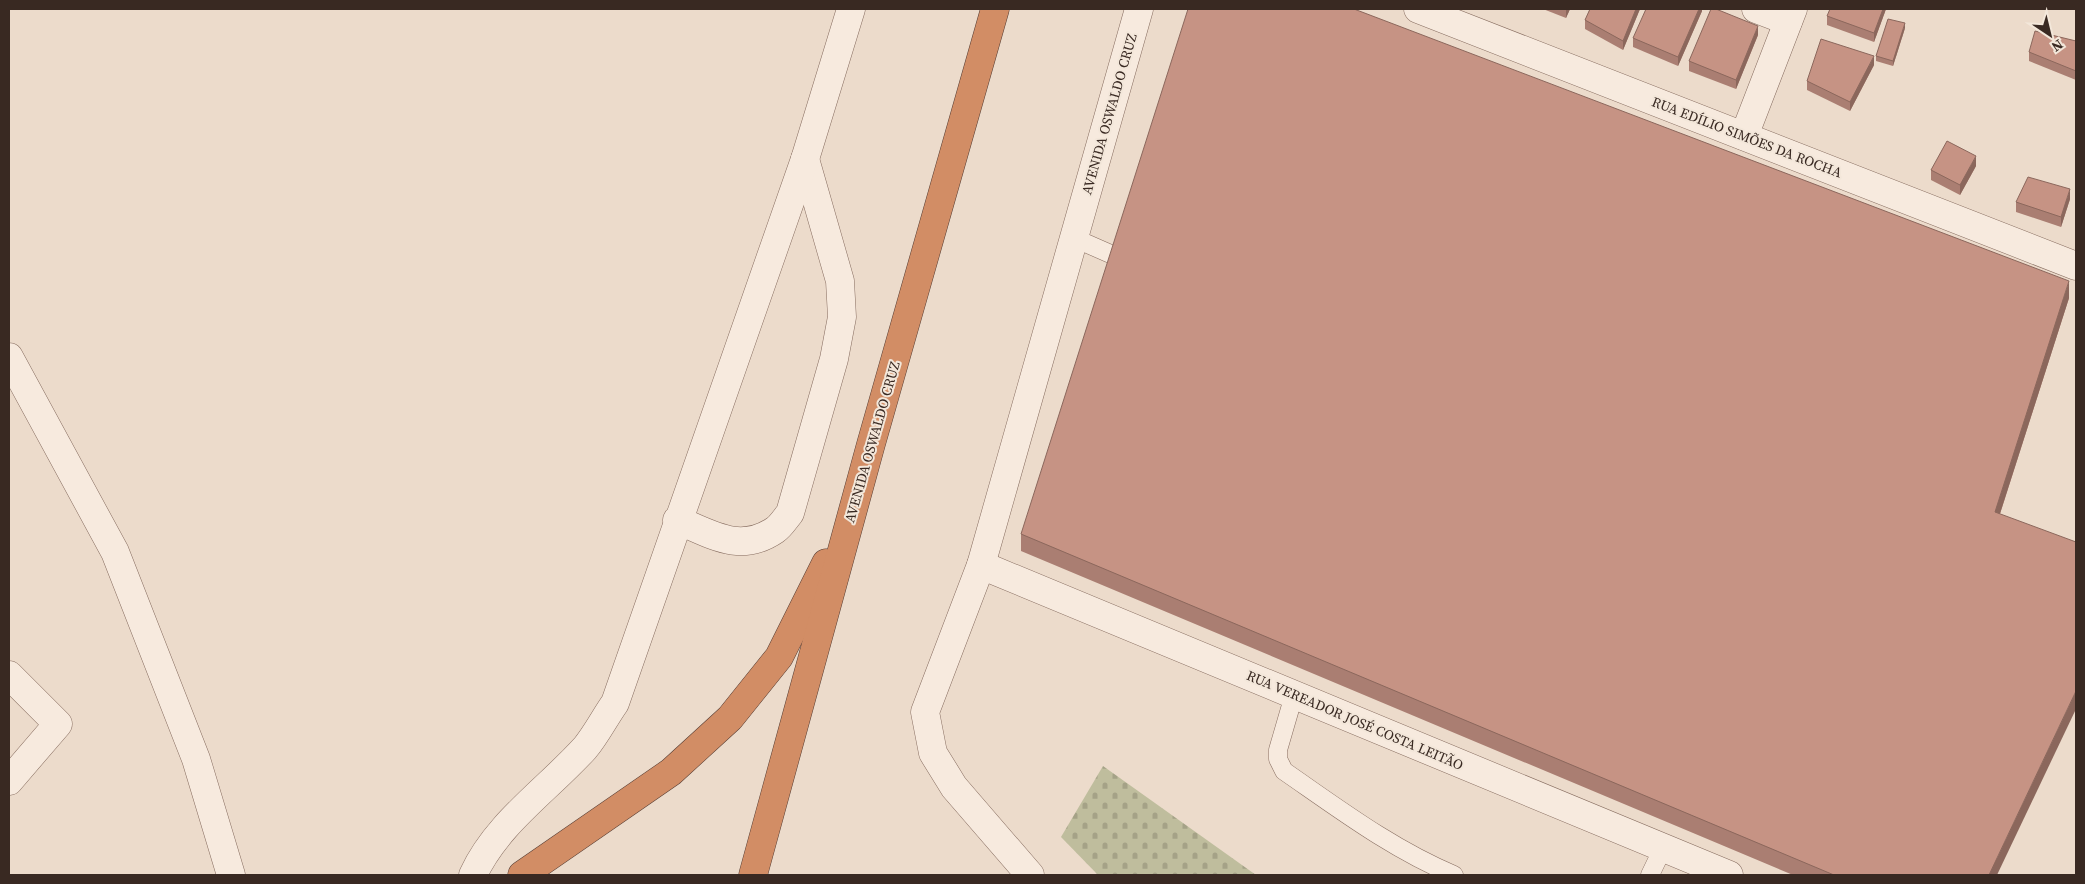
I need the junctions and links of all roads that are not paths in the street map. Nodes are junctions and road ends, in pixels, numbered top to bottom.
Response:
1 (851, 9) edge
2 (995, 9) edge
3 (1139, 9) edge
4 (1418, 9) edge
5 (1756, 9) edge
6 (1791, 15) edge
7 (1744, 136) junction
8 (805, 158) junction
9 (1074, 238) junction
10 (2076, 266) edge
11 (1146, 270) edge
12 (9, 357) edge
13 (854, 506) junction
14 (677, 520) junction
15 (981, 565) junction
16 (9, 675) edge
17 (1294, 694) junction
18 (9, 781) edge
19 (1663, 848) junction
20 (231, 875) edge
21 (473, 875) edge
22 (522, 875) edge
23 (753, 875) edge
24 (1030, 875) edge
25 (1454, 875) edge
26 (1650, 875) edge
27 (1730, 875) edge

1 - 8 street
2 - 13 highway, AVENIDA OSWALDO CRUZ
3 - 9 street, AVENIDA OSWALDO CRUZ
4 - 7 street, RUA EDÍLIO SIMÕES DA ROCHA
5 - 6 street
6 - 7 street
7 - 10 street, RUA EDÍLIO SIMÕES DA ROCHA
8 - 14 street
8 - 14 street
9 - 11 lane
9 - 15 street, AVENIDA OSWALDO CRUZ
12 - 20 street
13 - 22 highway
13 - 23 highway, AVENIDA OSWALDO CRUZ
14 - 21 street
15 - 17 street, RUA VEREADOR JOSÉ COSTA LEITÃO
15 - 24 street, AVENIDA OSWALDO CRUZ
16 - 18 street
17 - 19 street, RUA VEREADOR JOSÉ COSTA LEITÃO
17 - 25 lane
19 - 26 lane
19 - 27 street, RUA VEREADOR JOSÉ COSTA LEITÃO

